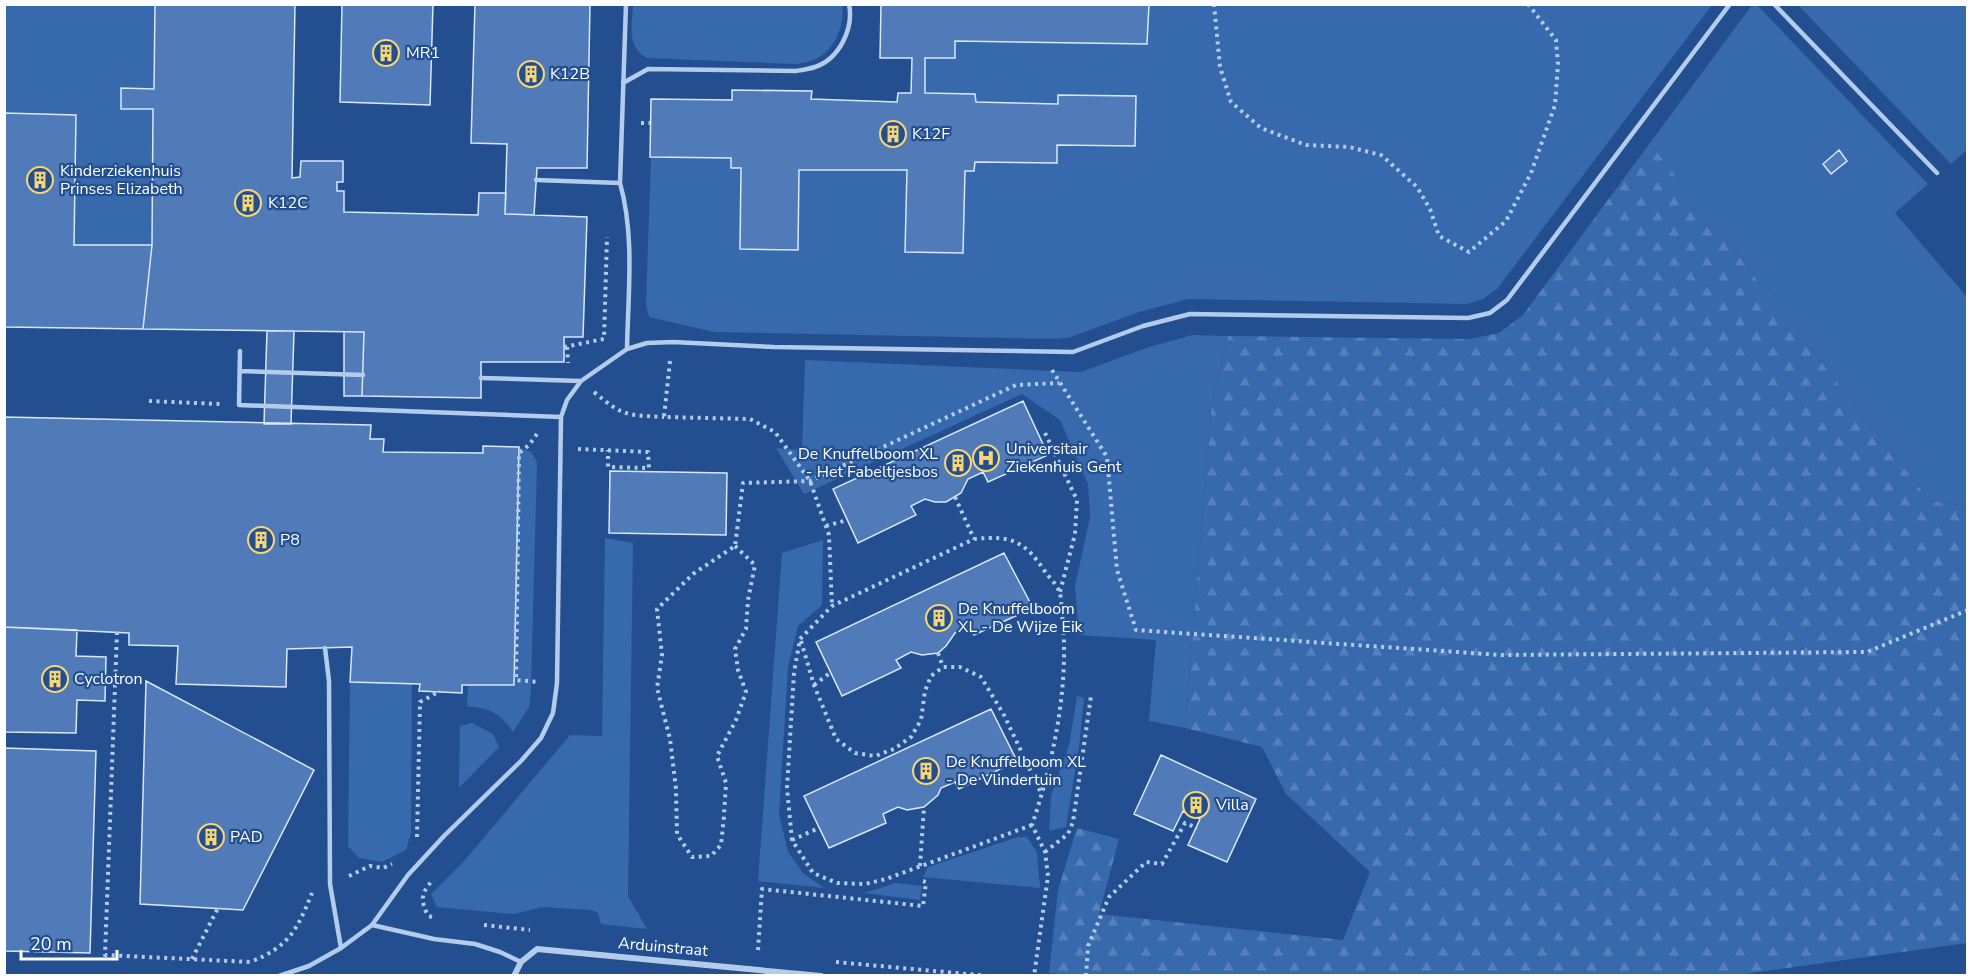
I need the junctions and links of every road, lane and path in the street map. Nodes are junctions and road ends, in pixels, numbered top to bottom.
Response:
1 (626, 4) edge
2 (849, 4) edge
3 (1215, 4) edge
4 (1528, 4) edge
5 (1730, 4) edge
6 (1774, 4) edge
7 (623, 83) junction
8 (1937, 173) dead end
9 (536, 180) dead end
10 (620, 183) junction
11 (673, 342) junction
12 (627, 349) junction
13 (240, 351) dead end
14 (1041, 352) junction
15 (240, 371) junction
16 (363, 375) dead end
17 (481, 378) dead end
18 (581, 381) junction
19 (1059, 383) junction
20 (149, 401) dead end
21 (239, 405) junction
22 (561, 417) junction
23 (664, 417) junction
24 (1046, 433) dead end
25 (531, 441) dead end
26 (560, 448) junction
27 (608, 450) junction
28 (810, 481) junction
29 (955, 497) dead end
30 (847, 520) dead end
31 (826, 526) junction
32 (974, 539) junction
33 (735, 546) junction
34 (1060, 592) junction
35 (832, 606) junction
36 (1968, 610) edge
37 (117, 632) dead end
38 (800, 639) junction
39 (325, 648) dead end
40 (938, 652) dead end
41 (943, 667) junction
42 (830, 673) dead end
43 (814, 685) junction
44 (440, 692) dead end
45 (538, 692) dead end
46 (1090, 696) dead end
47 (1042, 796) junction
48 (924, 807) dead end
49 (1032, 825) junction
50 (819, 828) dead end
51 (1197, 828) dead end
52 (792, 840) junction
53 (415, 842) dead end
54 (1045, 852) junction
55 (393, 863) dead end
56 (920, 867) junction
57 (439, 873) dead end
58 (923, 881) dead end
59 (330, 884) junction
60 (218, 909) dead end
61 (435, 918) dead end
62 (372, 924) junction
63 (478, 924) dead end
64 (536, 930) dead end
65 (342, 948) junction
66 (758, 954) dead end
67 (192, 959) junction
68 (825, 961) dead end
69 (521, 962) junction
70 (279, 975) edge
71 (514, 975) edge
72 (821, 975) edge
73 (989, 975) edge
74 (1034, 975) edge
75 (1086, 975) edge

1 - 7 lane
2 - 7 lane
3 - 4 path
5 - 14 lane
6 - 8 lane
7 - 10 lane
9 - 10 lane
10 - 12 lane
11 - 12 lane
11 - 14 lane
11 - 23 path
12 - 18 lane
13 - 15 lane
14 - 19 path
15 - 16 lane
15 - 21 lane
17 - 18 lane
18 - 22 lane
18 - 23 path
19 - 28 path
19 - 36 path
20 - 21 path
21 - 22 lane
22 - 26 lane
23 - 28 path
24 - 34 path
25 - 45 path
26 - 27 path
26 - 62 lane
27 - 27 path
28 - 31 path
28 - 33 path
29 - 32 path
30 - 31 path
31 - 35 path
32 - 34 path
32 - 35 path
33 - 33 path
34 - 47 path
35 - 38 path
37 - 67 path
38 - 43 path
38 - 52 path
39 - 59 lane
40 - 41 path
41 - 43 path
41 - 47 path
42 - 43 path
44 - 53 path
46 - 54 path
47 - 49 path
48 - 56 path
49 - 54 path
49 - 56 path
50 - 52 path
51 - 75 path
52 - 56 path
54 - 74 path
55 - 59 path
57 - 61 path
58 - 66 path
59 - 65 lane
59 - 67 path
60 - 67 path
62 - 65 lane
62 - 69 lane
63 - 64 path
65 - 70 lane
68 - 73 path
69 - 71 street
69 - 72 street, Arduinstraat

